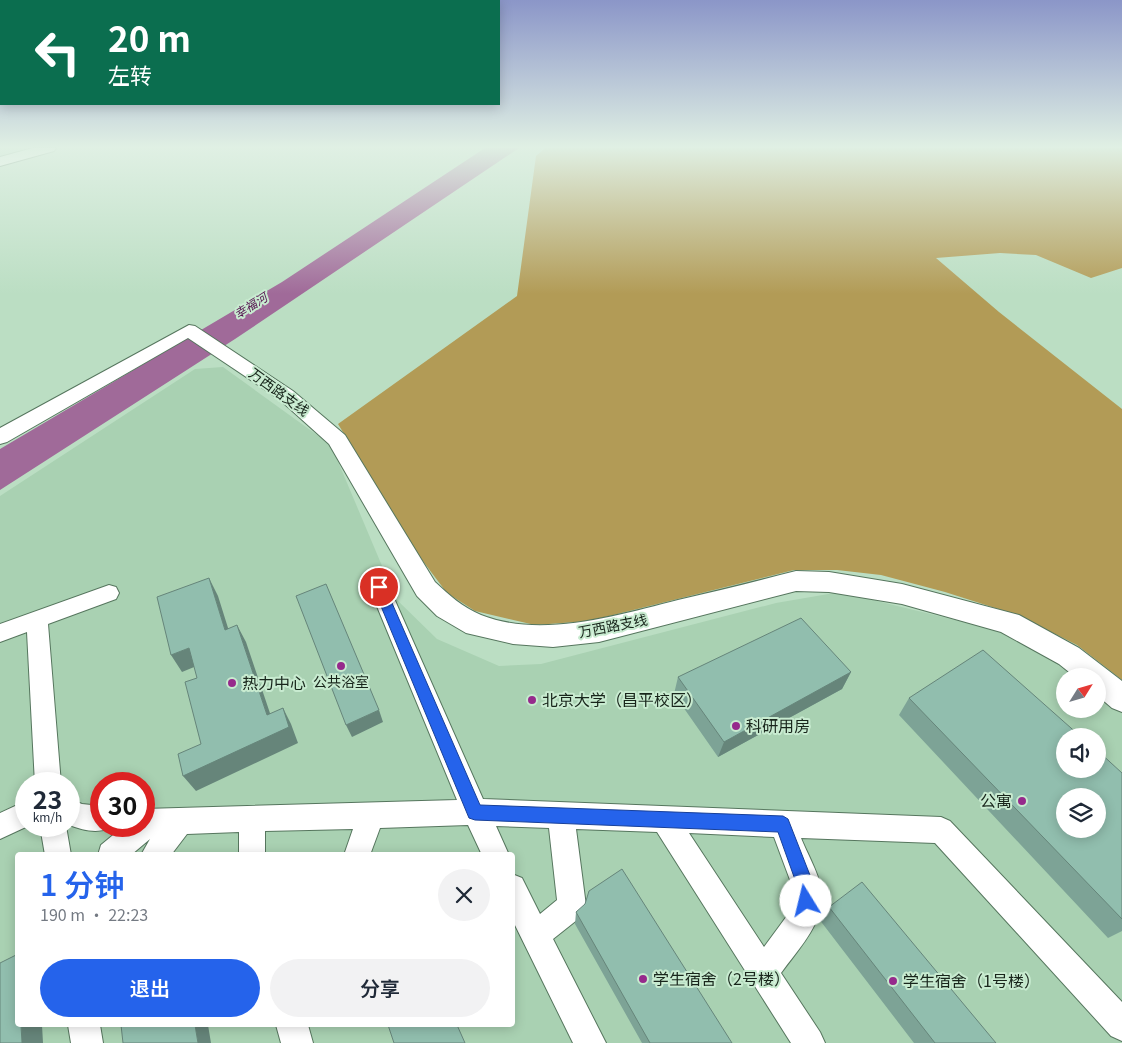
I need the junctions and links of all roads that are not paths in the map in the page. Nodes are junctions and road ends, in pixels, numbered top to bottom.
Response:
1 (0, 437) edge
2 (379, 587) dead end
3 (109, 593) dead end
4 (37, 619) junction
5 (0, 633) edge
6 (1084, 668) edge
7 (1106, 686) edge
8 (1122, 699) edge
9 (47, 772) edge
10 (475, 812) junction
11 (371, 816) junction
12 (561, 816) junction
13 (15, 819) edge
14 (252, 819) junction
15 (664, 819) junction
16 (155, 822) edge
17 (180, 822) junction
18 (783, 824) junction
19 (0, 826) edge
20 (55, 837) edge
21 (130, 837) edge
22 (57, 852) edge
23 (114, 852) edge
24 (156, 852) edge
25 (252, 852) edge
26 (358, 852) edge
27 (495, 852) edge
28 (515, 894) edge
29 (536, 935) junction
30 (763, 974) junction
31 (1122, 1025) edge
32 (84, 1027) edge
33 (293, 1027) edge
34 (86, 1043) edge
35 (297, 1043) edge
36 (590, 1043) edge
37 (809, 1043) edge

1 - 6 street, 万西路支线
2 - 10 street
3 - 4 street
4 - 5 street
4 - 9 street
7 - 8 street
10 - 11 street
10 - 12 street
10 - 27 street
11 - 14 street
11 - 26 street
12 - 15 street
12 - 29 street
13 - 19 street
14 - 17 street
14 - 25 street
15 - 18 street
15 - 30 street
16 - 17 street
17 - 24 street
18 - 30 street
18 - 31 street
20 - 22 street
21 - 23 street
28 - 29 street
29 - 36 street
30 - 37 street
32 - 34 street
33 - 35 street

